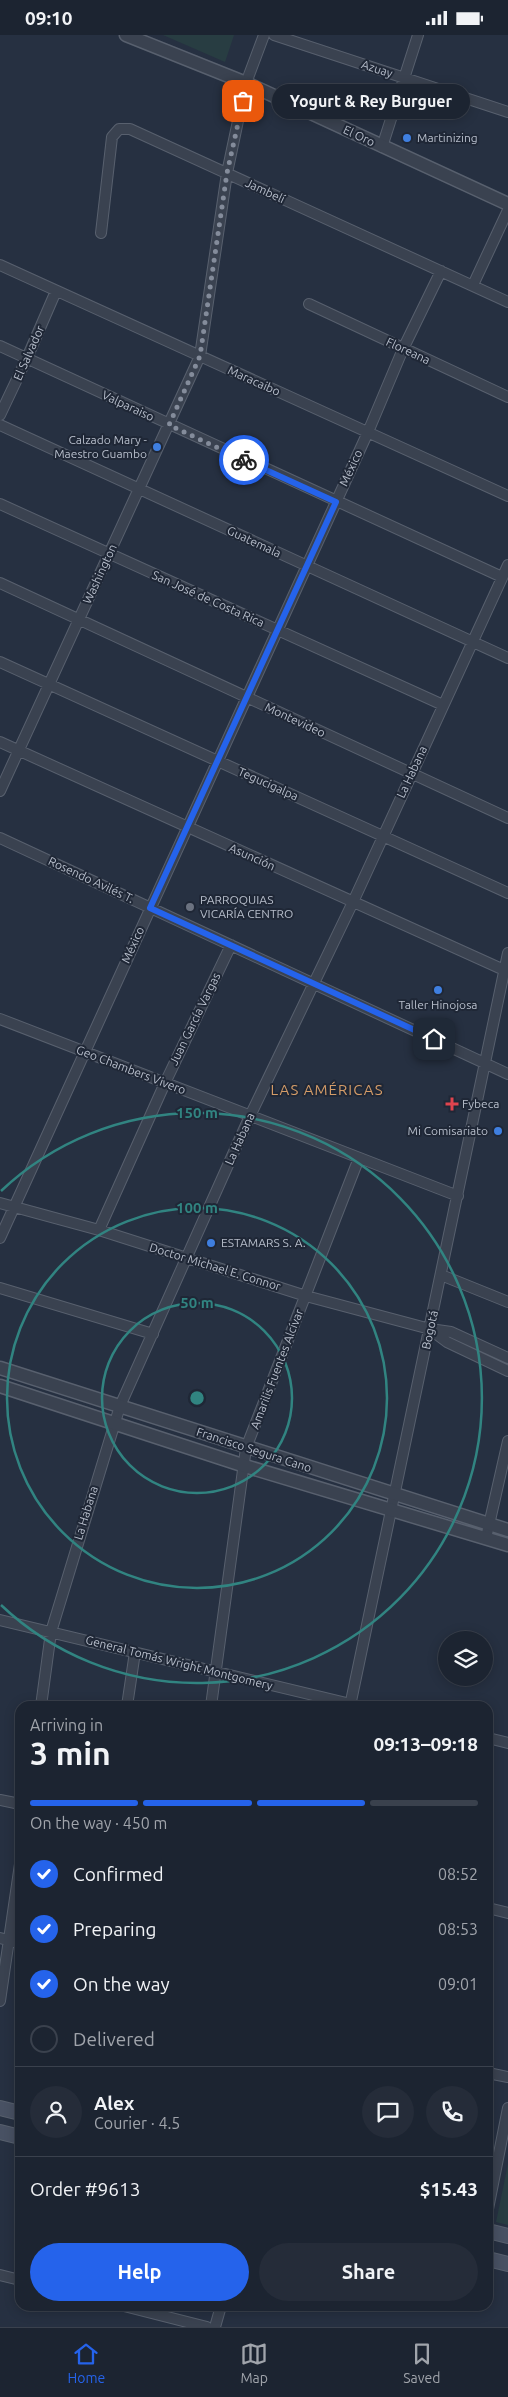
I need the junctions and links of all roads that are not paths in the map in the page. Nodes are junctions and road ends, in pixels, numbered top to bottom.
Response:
1 (126, 35) edge
2 (264, 35) edge
3 (274, 35) edge
4 (418, 35) edge
5 (404, 78) junction
6 (246, 83) junction
7 (508, 112) edge
8 (382, 147) junction
9 (227, 173) junction
10 (508, 204) edge
11 (508, 210) edge
12 (101, 233) dead end
13 (0, 265) edge
14 (441, 271) junction
15 (473, 285) junction
16 (56, 291) junction
17 (508, 301) edge
18 (309, 304) dead end
19 (0, 346) edge
20 (403, 349) junction
21 (200, 356) junction
22 (27, 359) junction
23 (508, 397) edge
24 (0, 415) edge
25 (0, 425) edge
26 (169, 425) junction
27 (368, 432) junction
28 (139, 489) junction
29 (508, 496) edge
30 (336, 502) junction
31 (0, 504) edge
32 (109, 554) junction
33 (508, 565) edge
34 (306, 567) junction
35 (502, 577) junction
36 (0, 583) edge
37 (79, 620) junction
38 (277, 630) junction
39 (472, 642) junction
40 (508, 658) edge
41 (0, 662) edge
42 (49, 685) junction
43 (246, 697) junction
44 (443, 705) junction
45 (0, 742) edge
46 (18, 751) junction
47 (217, 762) junction
48 (411, 774) junction
49 (0, 791) edge
50 (508, 818) edge
51 (187, 828) junction
52 (384, 835) junction
53 (0, 839) edge
54 (508, 893) edge
55 (353, 902) junction
56 (150, 908) junction
57 (231, 945) junction
58 (508, 953) edge
59 (504, 970) junction
60 (314, 984) junction
61 (0, 1019) edge
62 (85, 1052) junction
63 (485, 1063) junction
64 (508, 1074) edge
65 (165, 1083) junction
66 (250, 1116) junction
67 (358, 1158) junction
68 (458, 1197) junction
69 (0, 1203) edge
70 (14, 1207) junction
71 (99, 1231) junction
72 (0, 1238) edge
73 (186, 1259) junction
74 (442, 1275) junction
75 (0, 1287) edge
76 (306, 1296) junction
77 (508, 1302) edge
78 (430, 1329) junction
79 (152, 1334) junction
80 (508, 1357) edge
81 (0, 1368) edge
82 (508, 1371) edge
83 (0, 1386) edge
84 (120, 1406) junction
85 (113, 1423) junction
86 (508, 1441) edge
87 (246, 1448) junction
88 (244, 1466) junction
89 (396, 1496) junction
90 (393, 1511) junction
91 (489, 1524) junction
92 (508, 1530) edge
93 (486, 1538) junction
94 (508, 1545) edge
95 (0, 1620) edge
96 (51, 1632) junction
97 (135, 1652) junction
98 (215, 1671) junction
99 (42, 1701) edge
100 (128, 1701) edge
101 (212, 1701) edge
102 (333, 1701) edge
103 (354, 1701) edge
104 (493, 1739) edge
105 (508, 1743) edge
106 (0, 1800) edge
107 (15, 1803) edge
108 (15, 1887) edge
109 (493, 1910) edge
110 (508, 1913) edge
111 (4, 1939) edge
112 (0, 2001) edge
113 (493, 2074) edge
114 (508, 2077) edge
115 (508, 2107) edge
116 (0, 2108) edge
117 (15, 2112) edge
118 (0, 2132) edge
119 (15, 2136) edge
120 (493, 2184) edge
121 (493, 2232) edge
122 (508, 2236) edge
123 (493, 2260) edge
124 (508, 2264) edge
125 (0, 2275) edge
126 (15, 2279) edge
127 (144, 2311) edge
128 (220, 2311) edge
129 (207, 2327) edge
130 (215, 2327) edge

1 - 6 street, El Oro
2 - 6 street, Washington
3 - 5 street, Azuay
4 - 5 street
5 - 7 street, Azuay
5 - 8 street
6 - 8 street, El Oro
6 - 9 street, Washington
8 - 10 street, El Oro
9 - 12 street, Jambelí
9 - 14 street, Jambelí
9 - 21 street, Washington
11 - 15 street
13 - 16 street, Maracaibo
14 - 15 street, Jambelí
14 - 20 street, México
15 - 17 street, Jambelí
16 - 21 street, Maracaibo
16 - 22 street, El Salvador
18 - 20 street, Floreana
19 - 22 street, Valparaiso
20 - 23 street, Floreana
20 - 27 street, México
21 - 26 street, Washington
21 - 27 street, Maracaibo
22 - 24 street, El Salvador
22 - 26 street, Valparaiso
25 - 28 street, Guatemala
26 - 28 street, Washington
26 - 30 street, Valparaiso
27 - 29 street, Maracaibo
27 - 30 street, México
28 - 32 street, Washington
28 - 34 street, Guatemala
30 - 34 street, México
30 - 35 street, Valparaiso
31 - 32 street, San José de Costa Rica
32 - 37 street, Washington
32 - 38 street, San José de Costa Rica
33 - 35 street, La Habana
34 - 38 street, México
34 - 39 street, Guatemala
35 - 39 street, La Habana
36 - 37 street, Montevideo
37 - 42 street, Washington
37 - 43 street, Montevideo
38 - 43 street, México
38 - 44 street, San José de Costa Rica
39 - 40 street, Guatemala
39 - 44 street, La Habana
41 - 42 street, Tegucigalpa
42 - 46 street, Washington
42 - 47 street, Tegucigalpa
43 - 47 street, México
43 - 48 street, Montevideo
44 - 48 street, La Habana
45 - 46 street, Asunción
46 - 49 street, Washington
46 - 51 street, Asunción
47 - 51 street, México
47 - 52 street, Tegucigalpa
48 - 50 street, Montevideo
48 - 52 street, La Habana
51 - 55 street, Asunción
51 - 56 street, México
52 - 54 street, Tegucigalpa
52 - 55 street, La Habana
53 - 56 street, Rosendo Avilés T.
55 - 59 street, Asunción
55 - 60 street, La Habana
56 - 57 street, Rosendo Avilés T.
56 - 62 street, México
57 - 60 street, Rosendo Avilés T.
57 - 65 street, Juan García Vargas
58 - 59 street, Bogotá
59 - 63 street, Bogotá
60 - 63 street, Rosendo Avilés T.
60 - 66 street, La Habana
61 - 62 street, Geo Chambers Vivero
62 - 65 street, Geo Chambers Vivero
62 - 70 street, México
63 - 64 street, Rosendo Avilés T.
63 - 68 street, Bogotá
65 - 66 street, Geo Chambers Vivero
65 - 71 street, Juan García Vargas
66 - 67 street, Geo Chambers Vivero
66 - 73 street, La Habana
67 - 68 street, Geo Chambers Vivero
67 - 76 street, Amarilis Fuentes Alcívar
68 - 74 street, Bogotá
69 - 70 street, Doctor Michael E. Connor
70 - 71 street, Doctor Michael E. Connor
70 - 72 street, México
71 - 73 street, Doctor Michael E. Connor
73 - 76 street, Doctor Michael E. Connor
73 - 79 street, La Habana
74 - 77 street
74 - 78 street, Bogotá
75 - 79 street
76 - 78 street, Doctor Michael E. Connor
76 - 87 street, Amarilis Fuentes Alcívar
78 - 80 street, Doctor Michael E. Connor
78 - 82 street, Doctor Michael E. Connor
78 - 89 street, Bogotá
79 - 84 street, La Habana
81 - 84 street, Francisco Segura Cano
83 - 85 street, Francisco Segura Cano
84 - 85 street, La Habana
84 - 87 street, Francisco Segura Cano
85 - 88 street, Francisco Segura Cano
85 - 96 street, La Habana
86 - 91 street
87 - 88 street, Amarilis Fuentes Alcívar
87 - 89 street, Francisco Segura Cano
88 - 90 street, Francisco Segura Cano
88 - 98 street, Amarilis Fuentes Alcívar
89 - 90 street, Bogotá
89 - 91 street, Francisco Segura Cano
90 - 93 street, Francisco Segura Cano
90 - 103 street, Bogotá
91 - 92 street, Francisco Segura Cano
91 - 93 street
93 - 94 street, Francisco Segura Cano
95 - 96 street, General Tomás Wright Montgomery
96 - 97 street, General Tomás Wright Montgomery
96 - 99 street, La Habana
97 - 98 street, General Tomás Wright Montgomery
97 - 100 street
98 - 101 street, Amarilis Fuentes Alcívar
98 - 102 street, General Tomás Wright Montgomery
104 - 105 street
106 - 107 street
108 - 111 street
109 - 110 street
111 - 112 street
113 - 114 street
115 - 120 street
116 - 117 main road
118 - 119 main road
121 - 122 main road
123 - 124 main road
125 - 126 street
127 - 129 street
128 - 130 street

